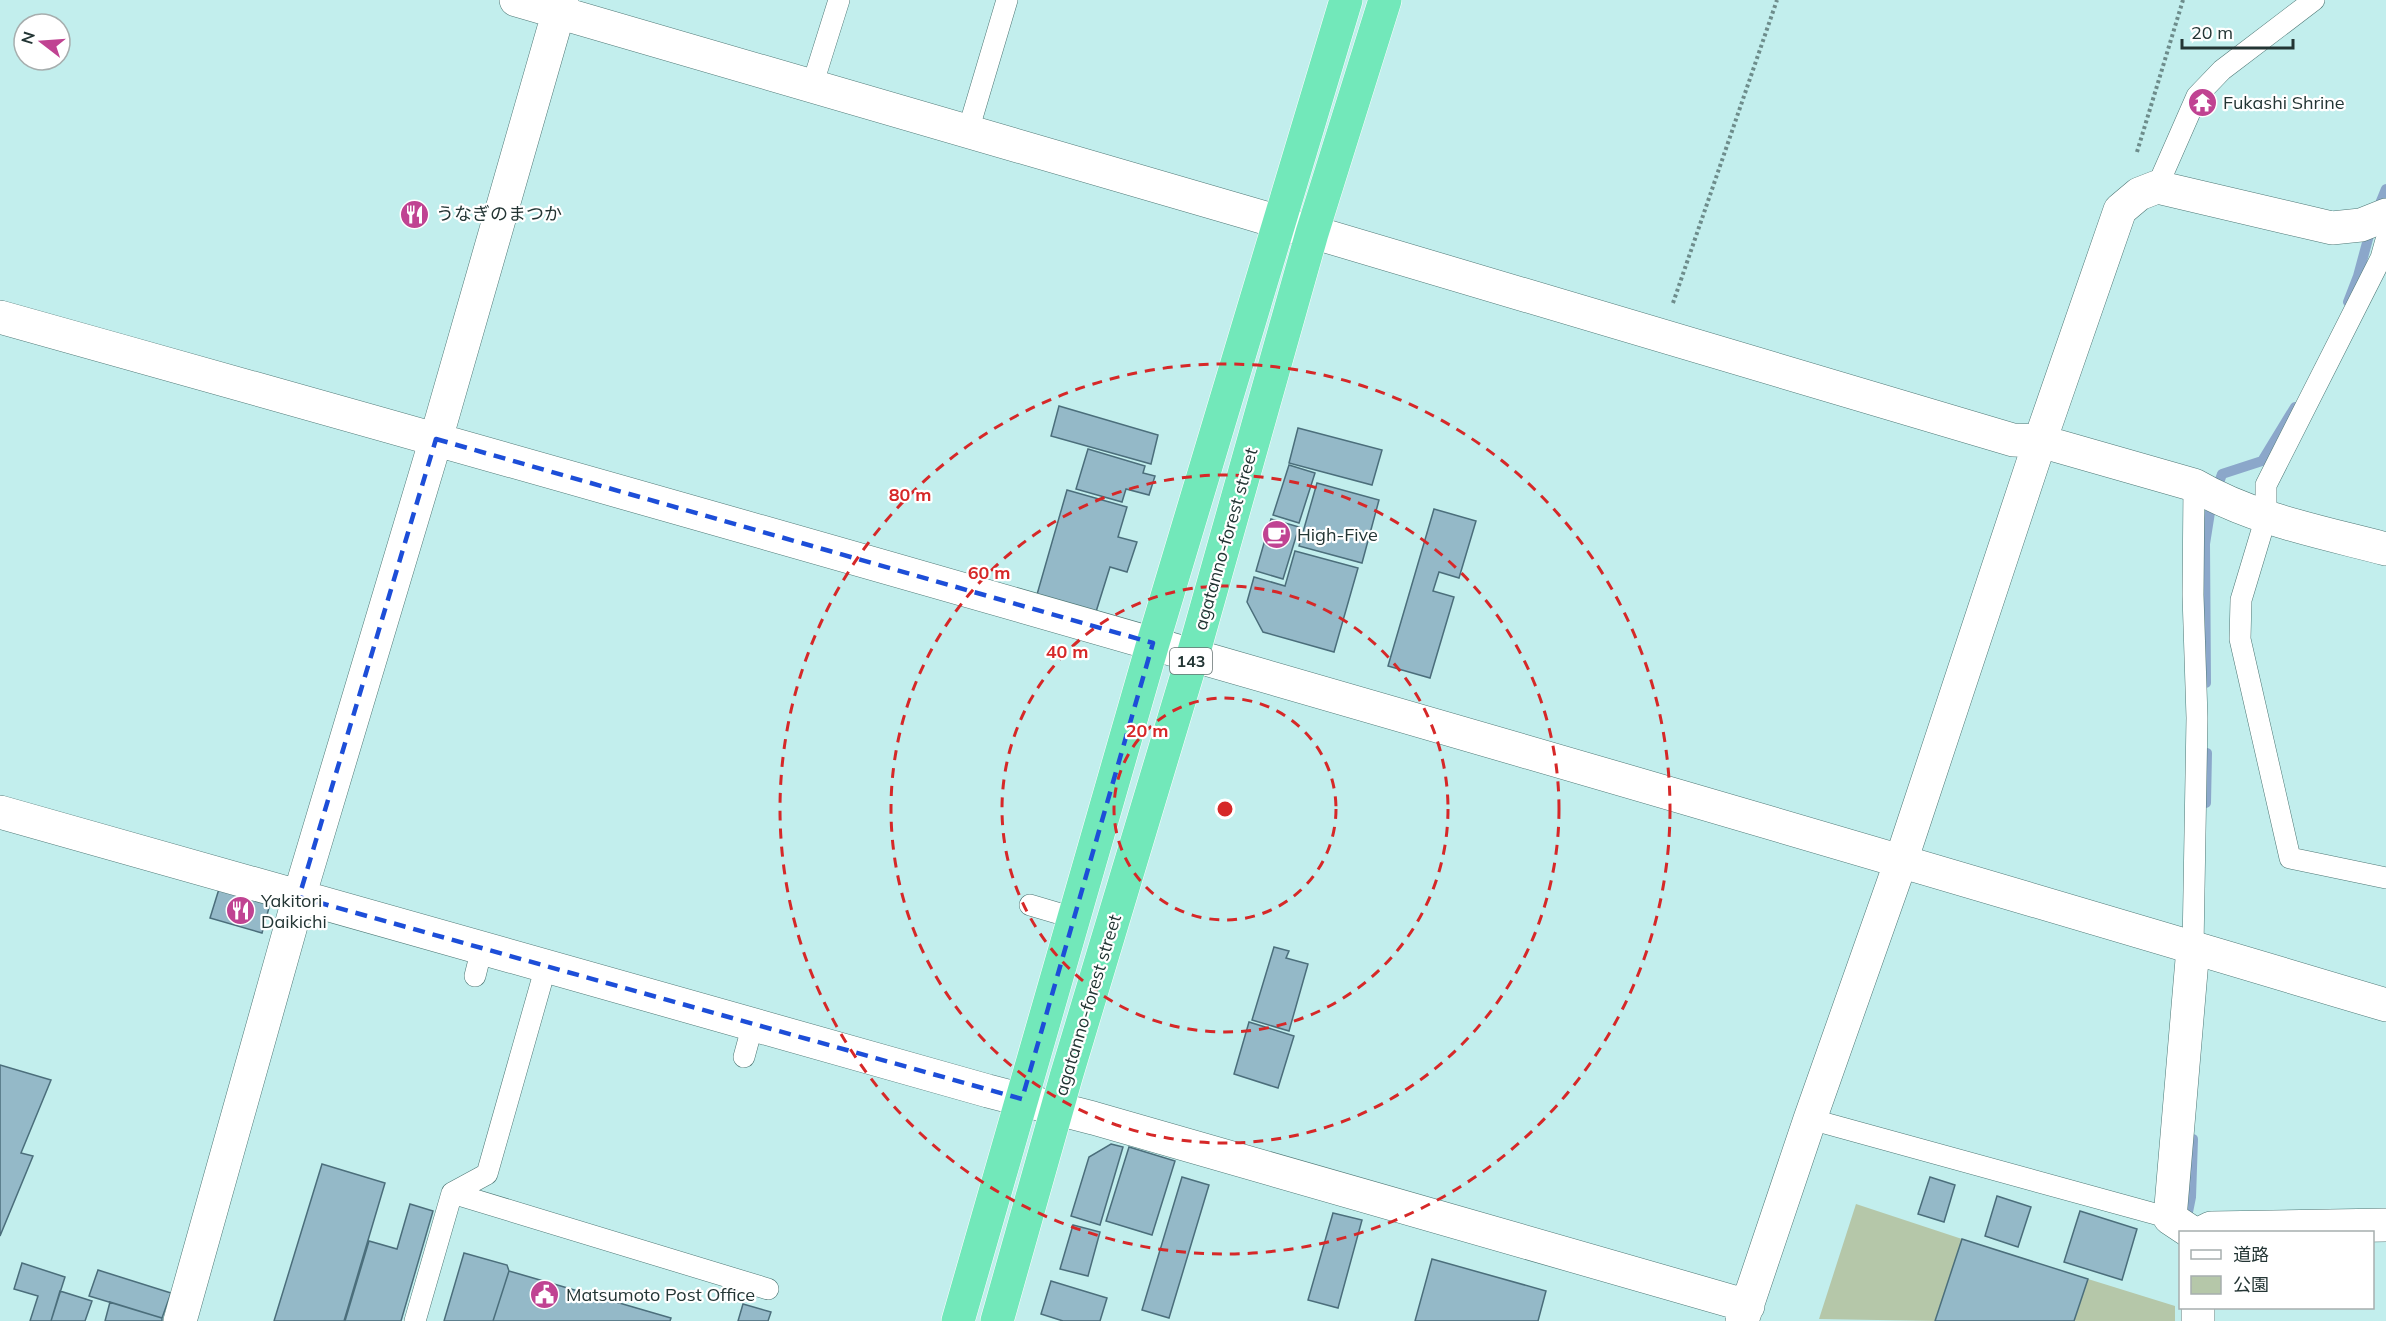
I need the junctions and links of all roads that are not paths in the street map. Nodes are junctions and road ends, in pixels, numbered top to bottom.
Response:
1 (516, 0) edge
2 (839, 0) edge
3 (1007, 0) edge
4 (1346, 0) edge
5 (1385, 0) edge
6 (2314, 0) edge
7 (561, 6) edge
8 (812, 86) junction
9 (968, 131) junction
10 (2157, 187) junction
11 (1279, 222) junction
12 (2378, 227) edge
13 (1312, 232) junction
14 (0, 316) edge
15 (436, 439) junction
16 (2040, 441) junction
17 (2203, 490) junction
18 (2257, 514) junction
19 (2386, 549) edge
20 (1153, 643) junction
21 (1193, 655) junction
22 (0, 812) edge
23 (1901, 861) junction
24 (2386, 878) edge
25 (299, 897) junction
26 (1030, 904) dead end
27 (1074, 918) junction
28 (2202, 950) junction
29 (546, 966) junction
30 (2386, 1005) edge
31 (774, 1027) junction
32 (744, 1057) dead end
33 (1022, 1099) junction
34 (1057, 1108) junction
35 (1810, 1119) junction
36 (452, 1193) junction
37 (2386, 1224) edge
38 (2185, 1226) edge
39 (768, 1288) dead end
40 (1749, 1316) edge
41 (180, 1321) edge
42 (416, 1321) edge
43 (958, 1321) edge
44 (997, 1321) edge

1 - 7 street
2 - 8 lane
3 - 9 lane
4 - 11 highway, agatanno-forest street / 143
5 - 13 highway, agatanno-forest street / 143
6 - 10 lane
7 - 8 street
7 - 15 street
8 - 9 street
9 - 11 street
10 - 12 street
10 - 16 street
11 - 13 street
11 - 20 highway, agatanno-forest street / 143
12 - 18 lane
13 - 16 street
13 - 21 highway, agatanno-forest street / 143
14 - 15 street
15 - 20 street
15 - 25 street
16 - 17 street
16 - 23 street
17 - 18 street
17 - 28 lane
18 - 19 street
18 - 24 lane
20 - 21 street
20 - 27 highway, agatanno-forest street / 143
21 - 23 street
21 - 34 highway, agatanno-forest street / 143
22 - 25 street
23 - 28 street
23 - 35 street
25 - 29 street
25 - 41 street
26 - 27 lane
27 - 33 highway, agatanno-forest street / 143
28 - 30 street
28 - 38 street
29 - 31 street
29 - 36 lane
31 - 32 lane
31 - 33 street
33 - 34 street
33 - 43 highway, agatanno-forest street / 143
34 - 40 street
34 - 44 highway, agatanno-forest street / 143
35 - 38 lane
35 - 40 street
36 - 39 lane
36 - 42 lane
37 - 38 street

